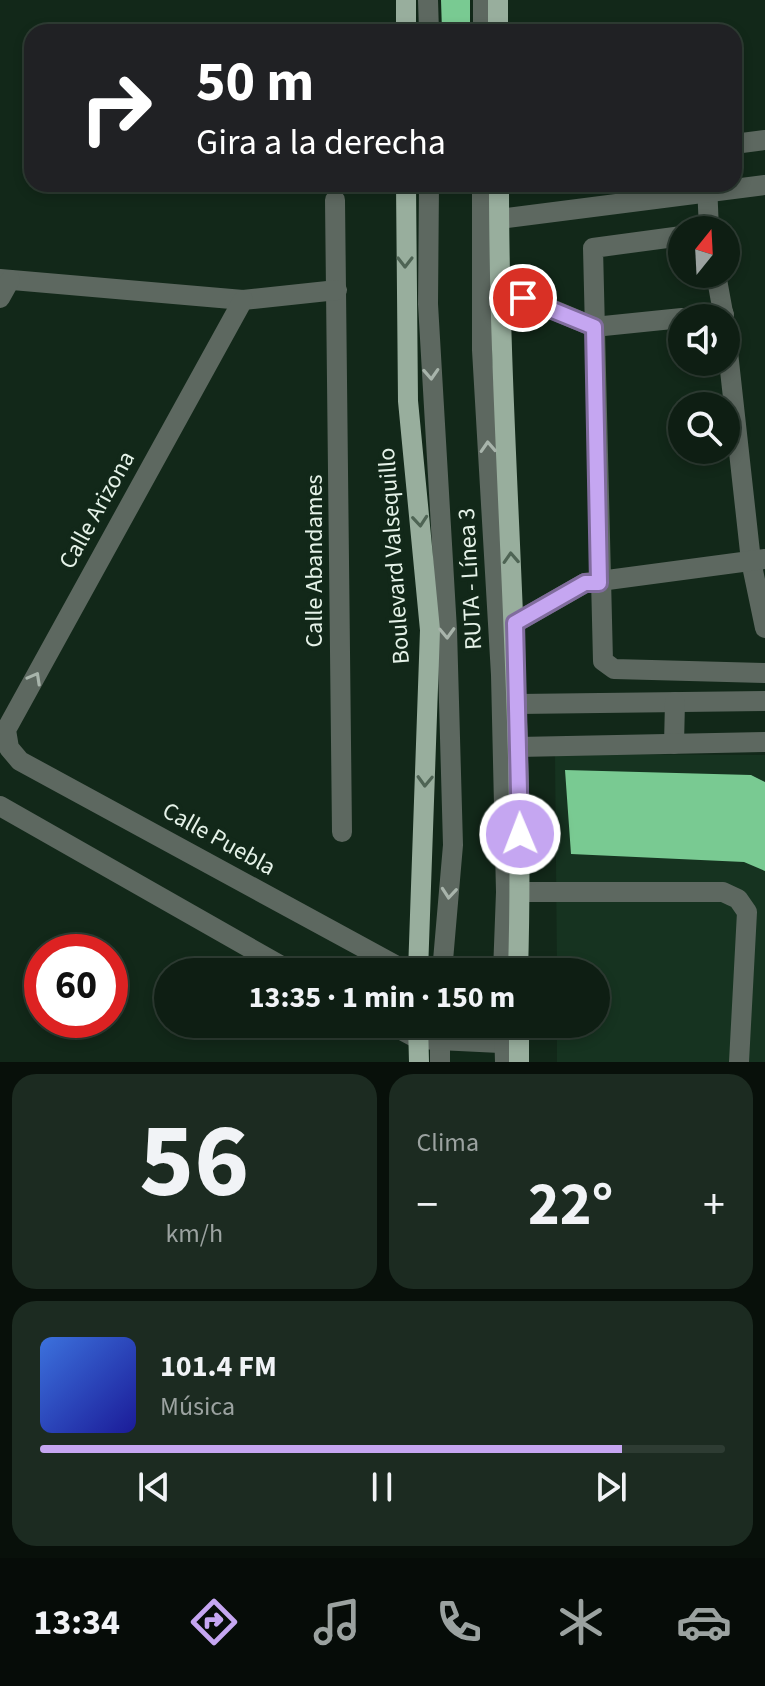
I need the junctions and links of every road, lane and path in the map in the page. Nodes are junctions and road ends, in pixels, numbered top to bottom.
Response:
1 (406, 0) edge
2 (428, 0) edge
3 (483, 0) edge
4 (498, 0) edge
5 (406, 24) edge
6 (429, 24) edge
7 (483, 24) edge
8 (498, 24) edge
9 (765, 140) edge
10 (742, 143) edge
11 (765, 185) edge
12 (742, 186) edge
13 (406, 192) edge
14 (429, 192) edge
15 (482, 192) edge
16 (499, 192) edge
17 (679, 192) edge
18 (706, 192) edge
19 (335, 200) dead end
20 (708, 216) edge
21 (499, 219) junction
22 (668, 238) edge
23 (3, 286) edge
24 (499, 287) junction
25 (337, 290) junction
26 (243, 300) junction
27 (668, 320) edge
28 (594, 327) junction
29 (732, 376) edge
30 (758, 560) edge
31 (599, 583) junction
32 (515, 623) junction
33 (765, 628) edge
34 (765, 673) edge
35 (765, 701) edge
36 (675, 702) junction
37 (518, 704) junction
38 (765, 742) edge
39 (674, 744) junction
40 (518, 747) junction
41 (9, 748) joint
42 (0, 806) edge
43 (342, 832) dead end
44 (521, 892) junction
45 (267, 958) edge
46 (382, 958) edge
47 (418, 958) edge
48 (443, 958) edge
49 (504, 958) edge
50 (519, 958) edge
51 (427, 1038) edge
52 (431, 1038) edge
53 (474, 1038) edge
54 (512, 1043) edge
55 (419, 1062) edge
56 (440, 1062) edge
57 (739, 1062) edge

1 - 5 main road
2 - 6 street
3 - 7 street
4 - 8 main road
9 - 10 street
11 - 12 street
13 -> 47 main road, Boulevard Valsequillo
14 -> 48 street
49 -> 15 street, RUTA - Línea 3
16 - 21 main road
17 - 21 street
18 - 20 street
19 - 25 street, Calle Abandames
21 - 24 main road
22 - 28 street
23 - 26 street
24 - 28 street
32 -> 24 main road
25 - 26 street
25 - 43 street, Calle Abandames
41 -> 26 street, Calle Arizona
27 - 28 street
28 - 31 street
29 - 30 street
30 - 31 street
30 - 33 street
31 - 32 street
31 - 34 street
32 - 37 main road
35 - 36 street
36 - 37 street
36 - 39 street
37 - 40 main road
38 - 39 street
39 - 40 street
40 - 44 main road
41 - 46 street, Calle Puebla
42 - 45 street
44 - 50 main road
44 - 57 street
51 - 55 main road
52 - 56 street
53 - 54 street

